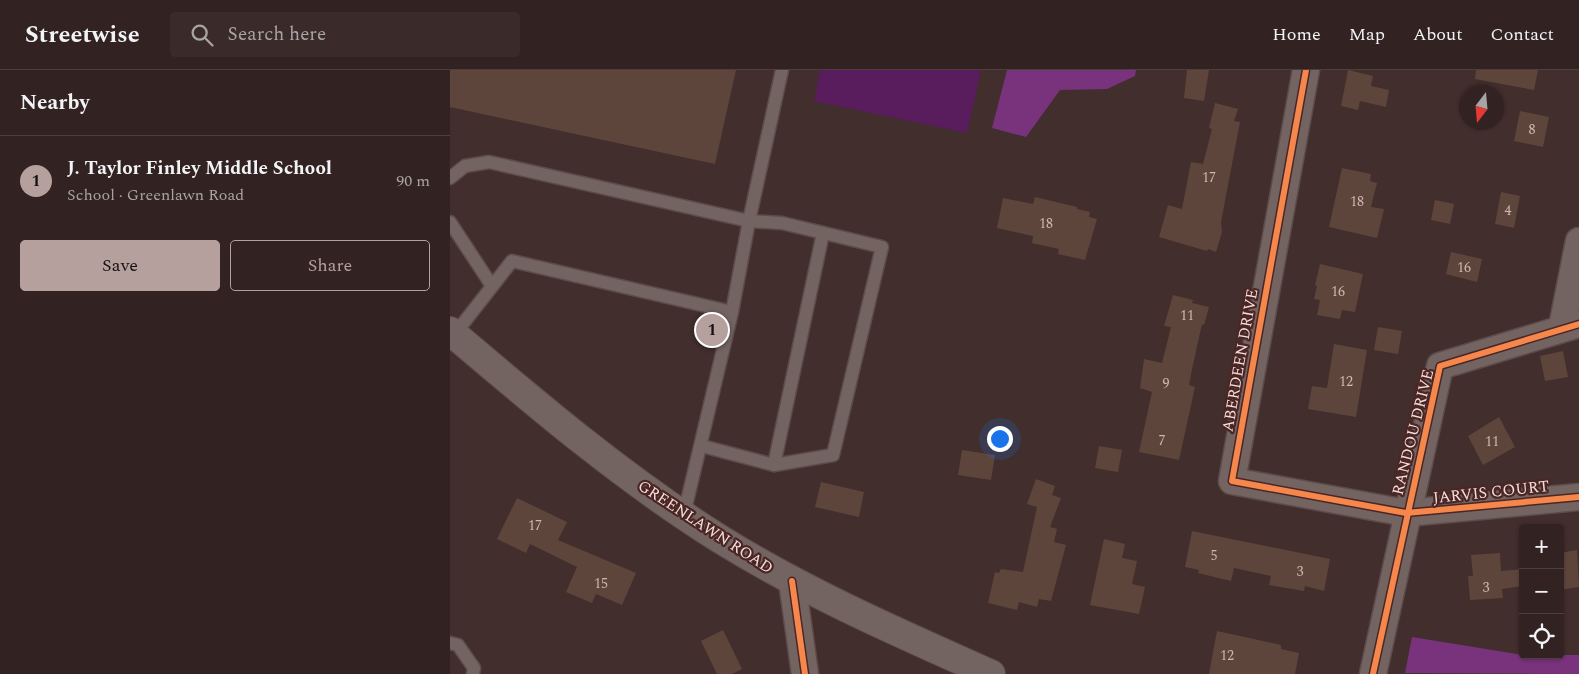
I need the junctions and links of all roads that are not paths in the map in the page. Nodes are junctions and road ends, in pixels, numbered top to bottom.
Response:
1 (782, 70) edge
2 (1306, 70) edge
3 (450, 178) edge
4 (749, 221) junction
5 (450, 222) edge
6 (823, 233) junction
7 (1579, 241) edge
8 (492, 286) junction
9 (732, 312) junction
10 (1570, 326) edge
11 (452, 333) edge
12 (702, 446) junction
13 (774, 465) junction
14 (1579, 496) edge
15 (1406, 513) junction
16 (684, 514) junction
17 (792, 581) junction
18 (450, 643) edge
19 (473, 674) edge
20 (805, 674) edge
21 (992, 674) edge
22 (1373, 674) edge

1 - 4 lane
2 - 15 street, ABERDEEN DRIVE
3 - 4 lane
4 - 6 lane
4 - 9 lane
5 - 8 lane
6 - 13 lane
6 - 13 lane
7 - 10 street
8 - 9 lane
8 - 11 lane
9 - 12 lane
10 - 15 street, RANDOU DRIVE
11 - 16 main road, GREENLAWN ROAD
12 - 13 lane
12 - 16 lane
14 - 15 street, JARVIS COURT
15 - 22 street, RANDOU DRIVE
16 - 17 main road, GREENLAWN ROAD
17 - 20 street
17 - 21 main road, GREENLAWN ROAD
18 - 19 lane

